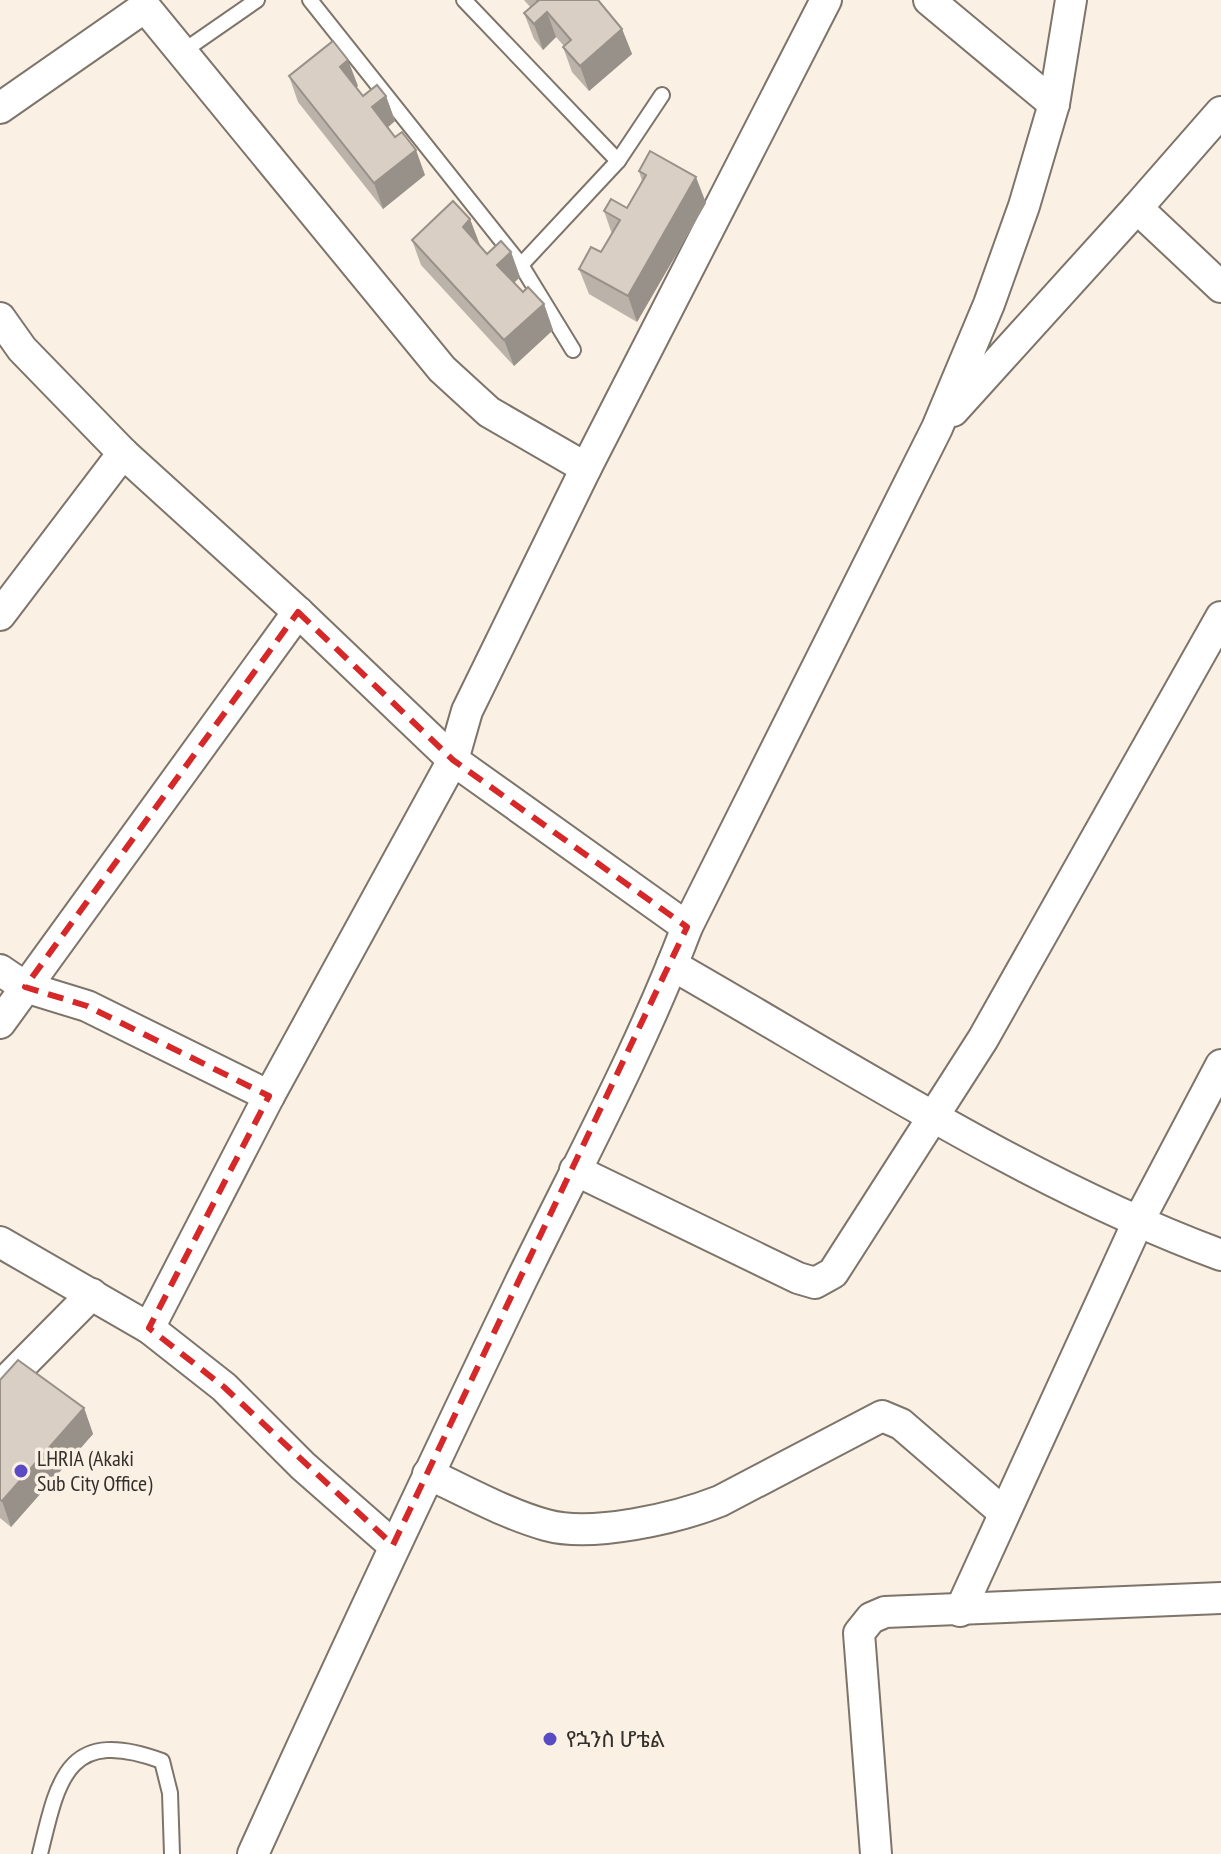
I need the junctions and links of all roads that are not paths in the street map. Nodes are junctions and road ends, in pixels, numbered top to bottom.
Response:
1 (257, 0) edge
2 (310, 0) edge
3 (464, 0) edge
4 (826, 0) edge
5 (929, 0) edge
6 (1071, 0) edge
7 (143, 3) edge
8 (182, 52) junction
9 (662, 95) dead end
10 (1054, 104) junction
11 (0, 108) edge
12 (1221, 112) edge
13 (618, 161) junction
14 (1137, 208) junction
15 (521, 265) junction
16 (1221, 287) edge
17 (0, 318) edge
18 (573, 350) dead end
19 (937, 428) junction
20 (123, 453) junction
21 (586, 468) junction
22 (298, 612) junction
23 (0, 615) edge
24 (1221, 617) edge
25 (453, 760) junction
26 (687, 927) junction
27 (672, 965) junction
28 (12, 978) edge
29 (0, 1023) edge
30 (1221, 1065) edge
31 (269, 1096) junction
32 (932, 1114) junction
33 (575, 1170) junction
34 (1137, 1224) junction
35 (0, 1242) edge
36 (1221, 1255) edge
37 (92, 1294) junction
38 (149, 1328) junction
39 (0, 1387) edge
40 (428, 1474) junction
41 (1003, 1512) junction
42 (393, 1545) junction
43 (1221, 1598) edge
44 (960, 1611) junction
45 (40, 1854) edge
46 (172, 1854) edge
47 (253, 1854) edge
48 (876, 1854) edge

1 - 8 lane
2 - 15 lane
3 - 13 lane
4 - 21 street
5 - 10 street
6 - 10 street
7 - 8 street
7 - 11 street
8 - 21 street
9 - 13 lane
10 - 19 street
12 - 14 street
13 - 15 lane
14 - 16 street
14 - 19 street
15 - 18 lane
17 - 20 street
19 - 26 street
20 - 22 street
20 - 23 street
21 - 25 street
22 - 25 street
22 - 28 street
24 - 32 street
25 - 26 street
25 - 31 street
26 - 27 street
27 - 32 street
27 - 33 street
28 - 29 street
28 - 31 street
30 - 34 street
31 - 38 street
32 - 33 street
32 - 34 street
33 - 40 street
34 - 36 street
34 - 41 street
35 - 37 street
37 - 38 street
37 - 39 street
38 - 42 street
40 - 41 street
40 - 42 street
41 - 44 street
42 - 47 street
43 - 44 street
44 - 48 street
45 - 46 lane

